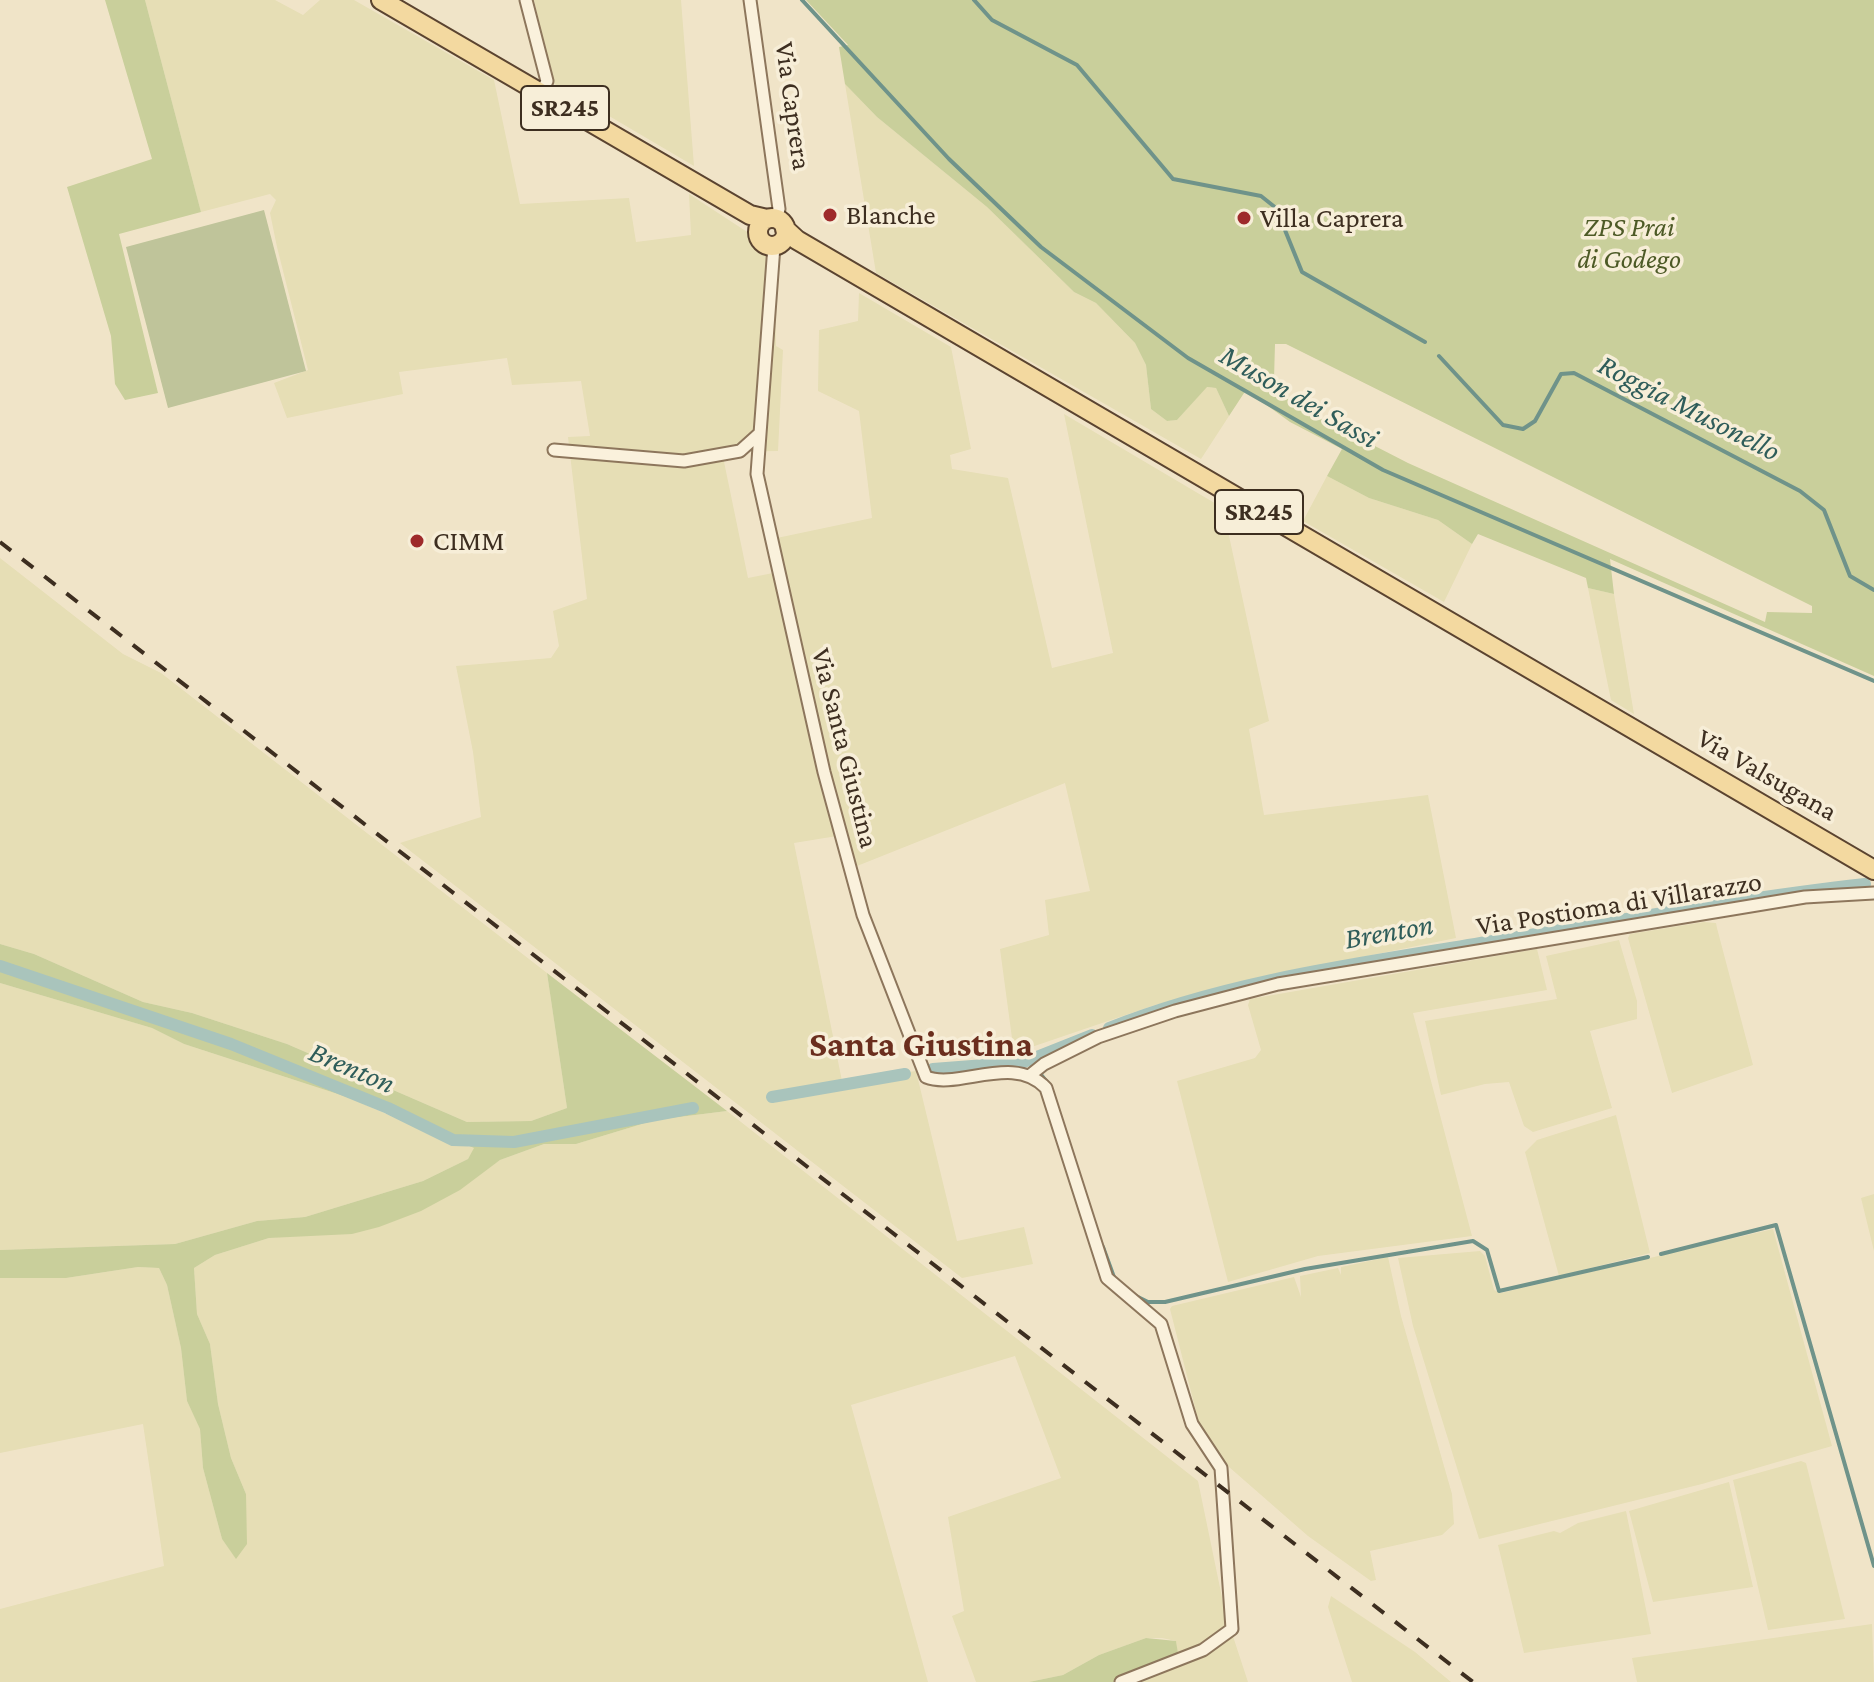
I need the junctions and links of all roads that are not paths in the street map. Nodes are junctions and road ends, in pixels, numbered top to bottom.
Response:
1 (381, 0) edge
2 (526, 0) edge
3 (750, 0) edge
4 (541, 94) junction
5 (774, 230) junction
6 (760, 433) junction
7 (554, 450) dead end
8 (1631, 728) joint
9 (1874, 870) edge
10 (1874, 893) edge
11 (1031, 1074) junction
12 (1121, 1682) edge

1 - 4 main road, SR245 / SR245
2 - 4 street
3 - 5 street, Via Caprera
4 - 5 main road, SR245 / SR245
5 - 6 street, Via Santa Giustina
5 - 8 main road, SR245 / SR245
6 - 7 street
6 - 11 street, Via Santa Giustina
8 - 9 main road, Via Valsugana / SR245
10 - 11 street, Via Postioma di Villarazzo
11 - 12 street

